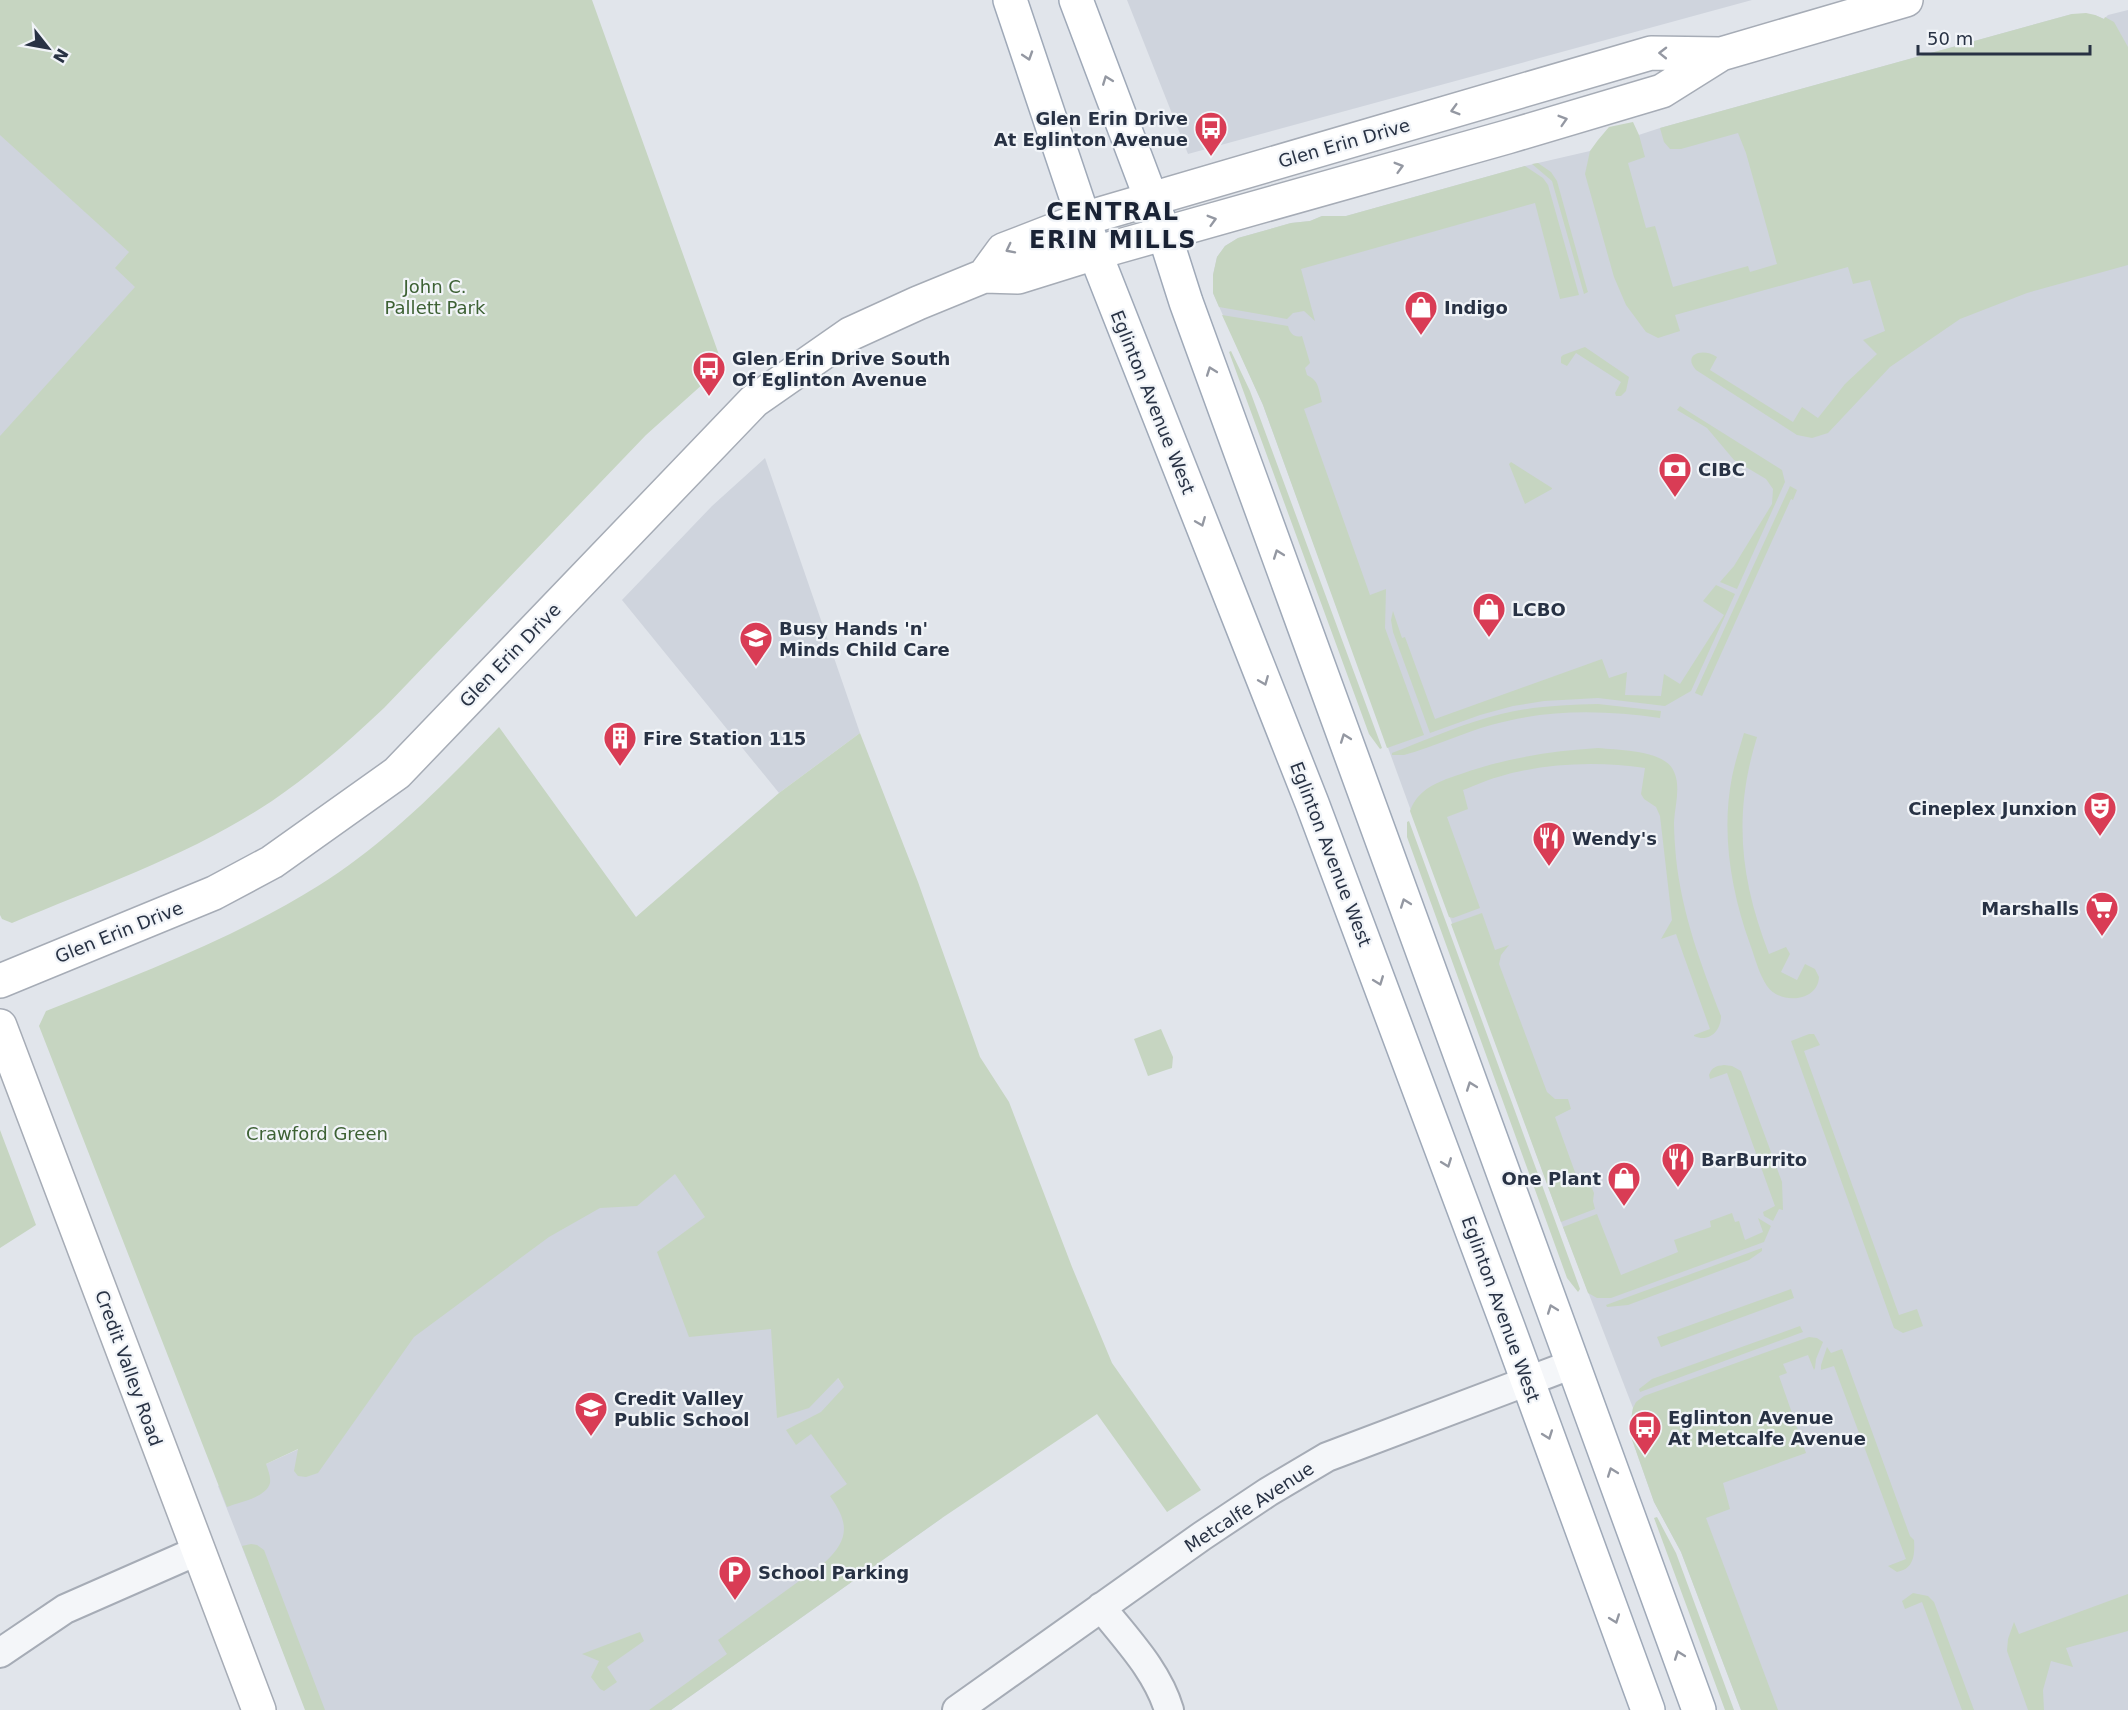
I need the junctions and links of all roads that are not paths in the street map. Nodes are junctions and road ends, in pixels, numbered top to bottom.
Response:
1 (1010, 0) edge
2 (1076, 0) edge
3 (1906, 0) edge
4 (1721, 54) junction
5 (1151, 199) junction
6 (1083, 219) junction
7 (1164, 233) junction
8 (1095, 253) junction
9 (984, 276) junction
10 (0, 981) edge
11 (0, 1026) edge
12 (1572, 1364) junction
13 (1528, 1380) junction
14 (197, 1551) junction
15 (1101, 1607) junction
16 (0, 1653) edge
17 (259, 1710) edge
18 (957, 1710) edge
19 (1169, 1710) edge
20 (1648, 1710) edge
21 (1699, 1710) edge

1 -> 6 street, Eglinton Avenue West
5 -> 2 street
3 - 4 street, Glen Erin Drive
4 -> 5 street, Glen Erin Drive
7 -> 4 street, Glen Erin Drive
5 - 6 street, Glen Erin Drive
5 - 7 street
6 - 8 street, Eglinton Avenue West
6 -> 9 street, Glen Erin Drive
7 - 8 street, Glen Erin Drive
12 -> 7 street
8 - 9 street, Glen Erin Drive
8 -> 13 street, Eglinton Avenue West
9 - 10 street, Glen Erin Drive
11 - 14 street, Credit Valley Road
12 - 13 street, Metcalfe Avenue
21 -> 12 street
13 - 15 street, Metcalfe Avenue
13 -> 20 street, Eglinton Avenue West
14 - 16 street
14 - 17 street, Credit Valley Road
15 - 18 street, Metcalfe Avenue
15 - 19 street

